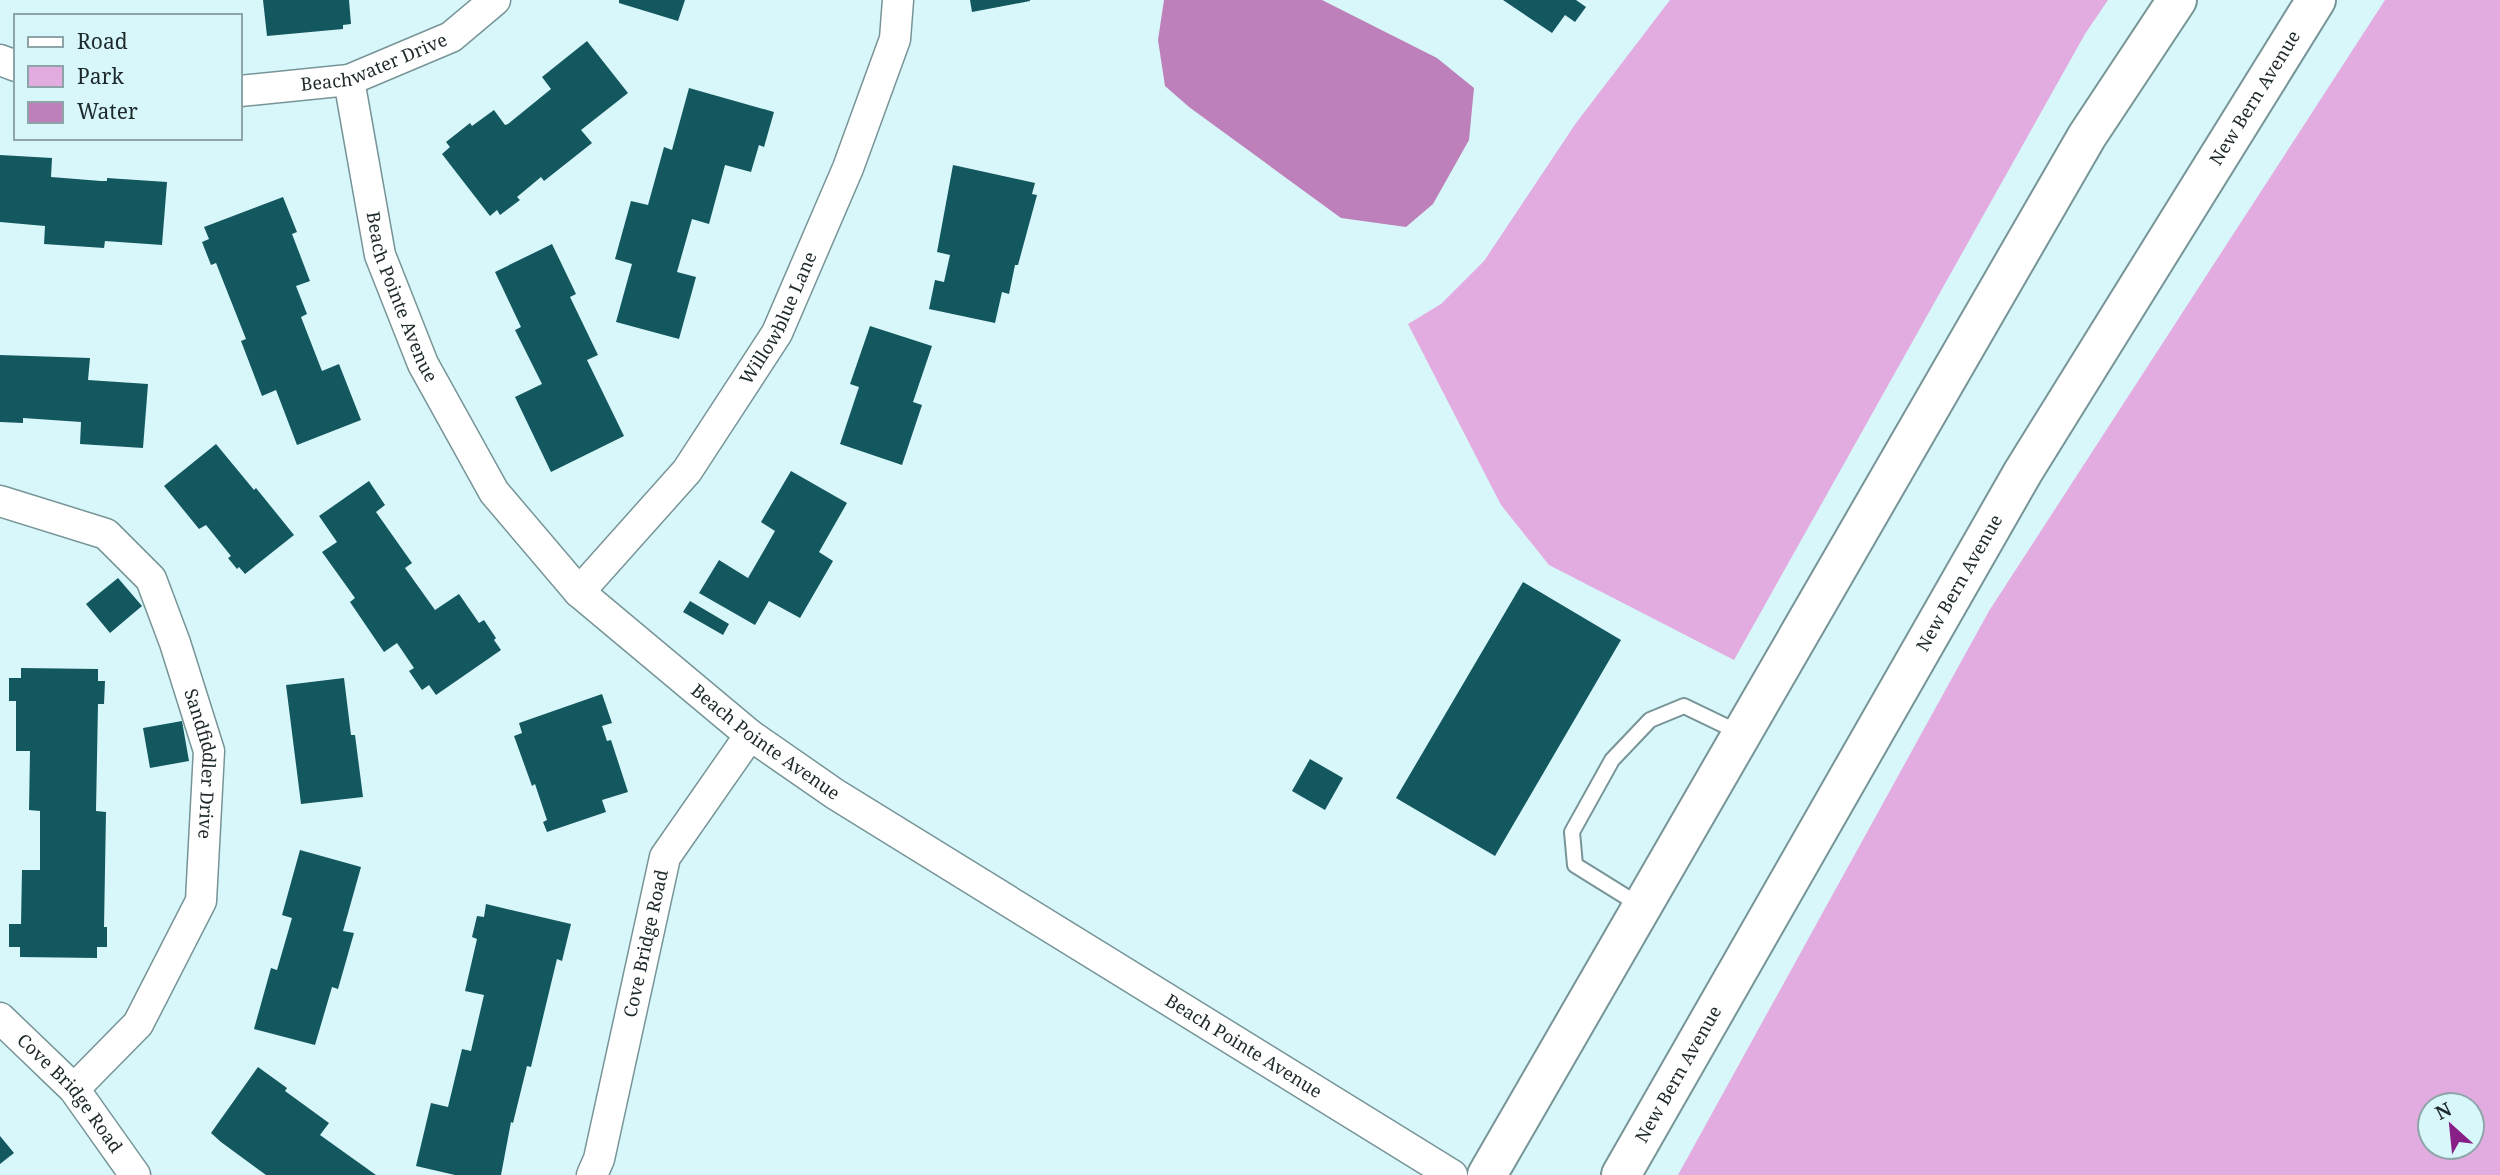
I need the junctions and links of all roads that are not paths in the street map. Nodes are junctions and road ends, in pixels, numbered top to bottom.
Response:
1 (495, 0) edge
2 (898, 0) edge
3 (2177, 0) edge
4 (2316, 0) edge
5 (349, 80) junction
6 (242, 91) edge
7 (0, 501) edge
8 (579, 592) junction
9 (1742, 734) junction
10 (750, 735) junction
11 (1642, 906) junction
12 (0, 1018) edge
13 (74, 1089) junction
14 (135, 1175) edge
15 (592, 1175) edge
16 (1452, 1175) edge
17 (1487, 1175) edge
18 (1620, 1175) edge

1 - 5 street, Beachwater Drive
2 - 8 street, Willowblue Lane
3 - 9 main road
4 - 18 main road, New Bern Avenue
5 - 6 street, Beachwater Drive
5 - 8 street, Beach Pointe Avenue
7 - 13 street, Sandfiddler Drive
8 - 10 street, Beach Pointe Avenue
9 - 11 main road
9 - 11 lane
10 - 15 street, Cove Bridge Road
10 - 16 street, Beach Pointe Avenue
11 - 17 main road
12 - 13 street, Cove Bridge Road
13 - 14 street, Cove Bridge Road

